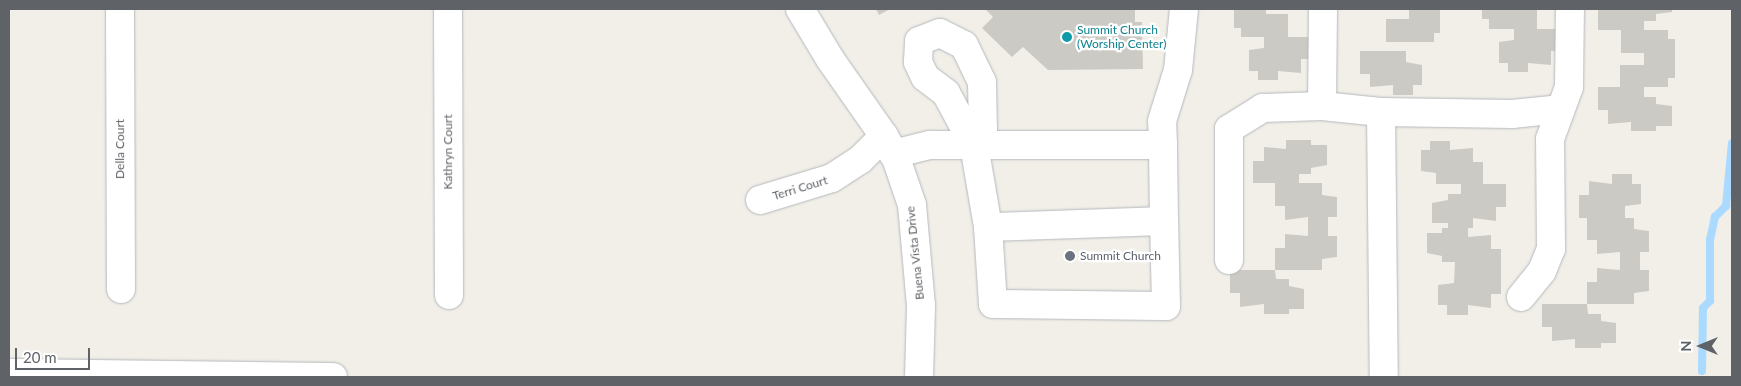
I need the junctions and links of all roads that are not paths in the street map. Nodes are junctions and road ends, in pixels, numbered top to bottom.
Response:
1 (120, 9) edge
2 (448, 9) edge
3 (800, 9) edge
4 (1184, 9) edge
5 (1323, 9) edge
6 (1570, 9) edge
7 (1322, 106) junction
8 (1560, 109) junction
9 (1381, 112) junction
10 (889, 145) junction
11 (974, 145) junction
12 (1163, 145) junction
13 (760, 200) dead end
14 (1164, 221) junction
15 (988, 227) junction
16 (1229, 260) dead end
17 (121, 289) dead end
18 (449, 294) dead end
19 (1521, 296) dead end
20 (9, 373) edge
21 (333, 377) edge
22 (919, 377) edge
23 (1384, 377) edge

1 - 17 street, Della Court
2 - 18 street, Kathryn Court
3 - 10 street, Buena Vista Drive
4 - 12 street
5 - 7 street
6 - 8 street
7 - 9 street
7 - 16 street
8 - 9 street
8 - 19 street
9 - 23 street
10 - 11 street
10 - 13 street, Terri Court
10 - 22 street, Buena Vista Drive
11 - 12 street
11 - 15 street
12 - 14 street
14 - 15 street
14 - 15 street
20 - 21 street

